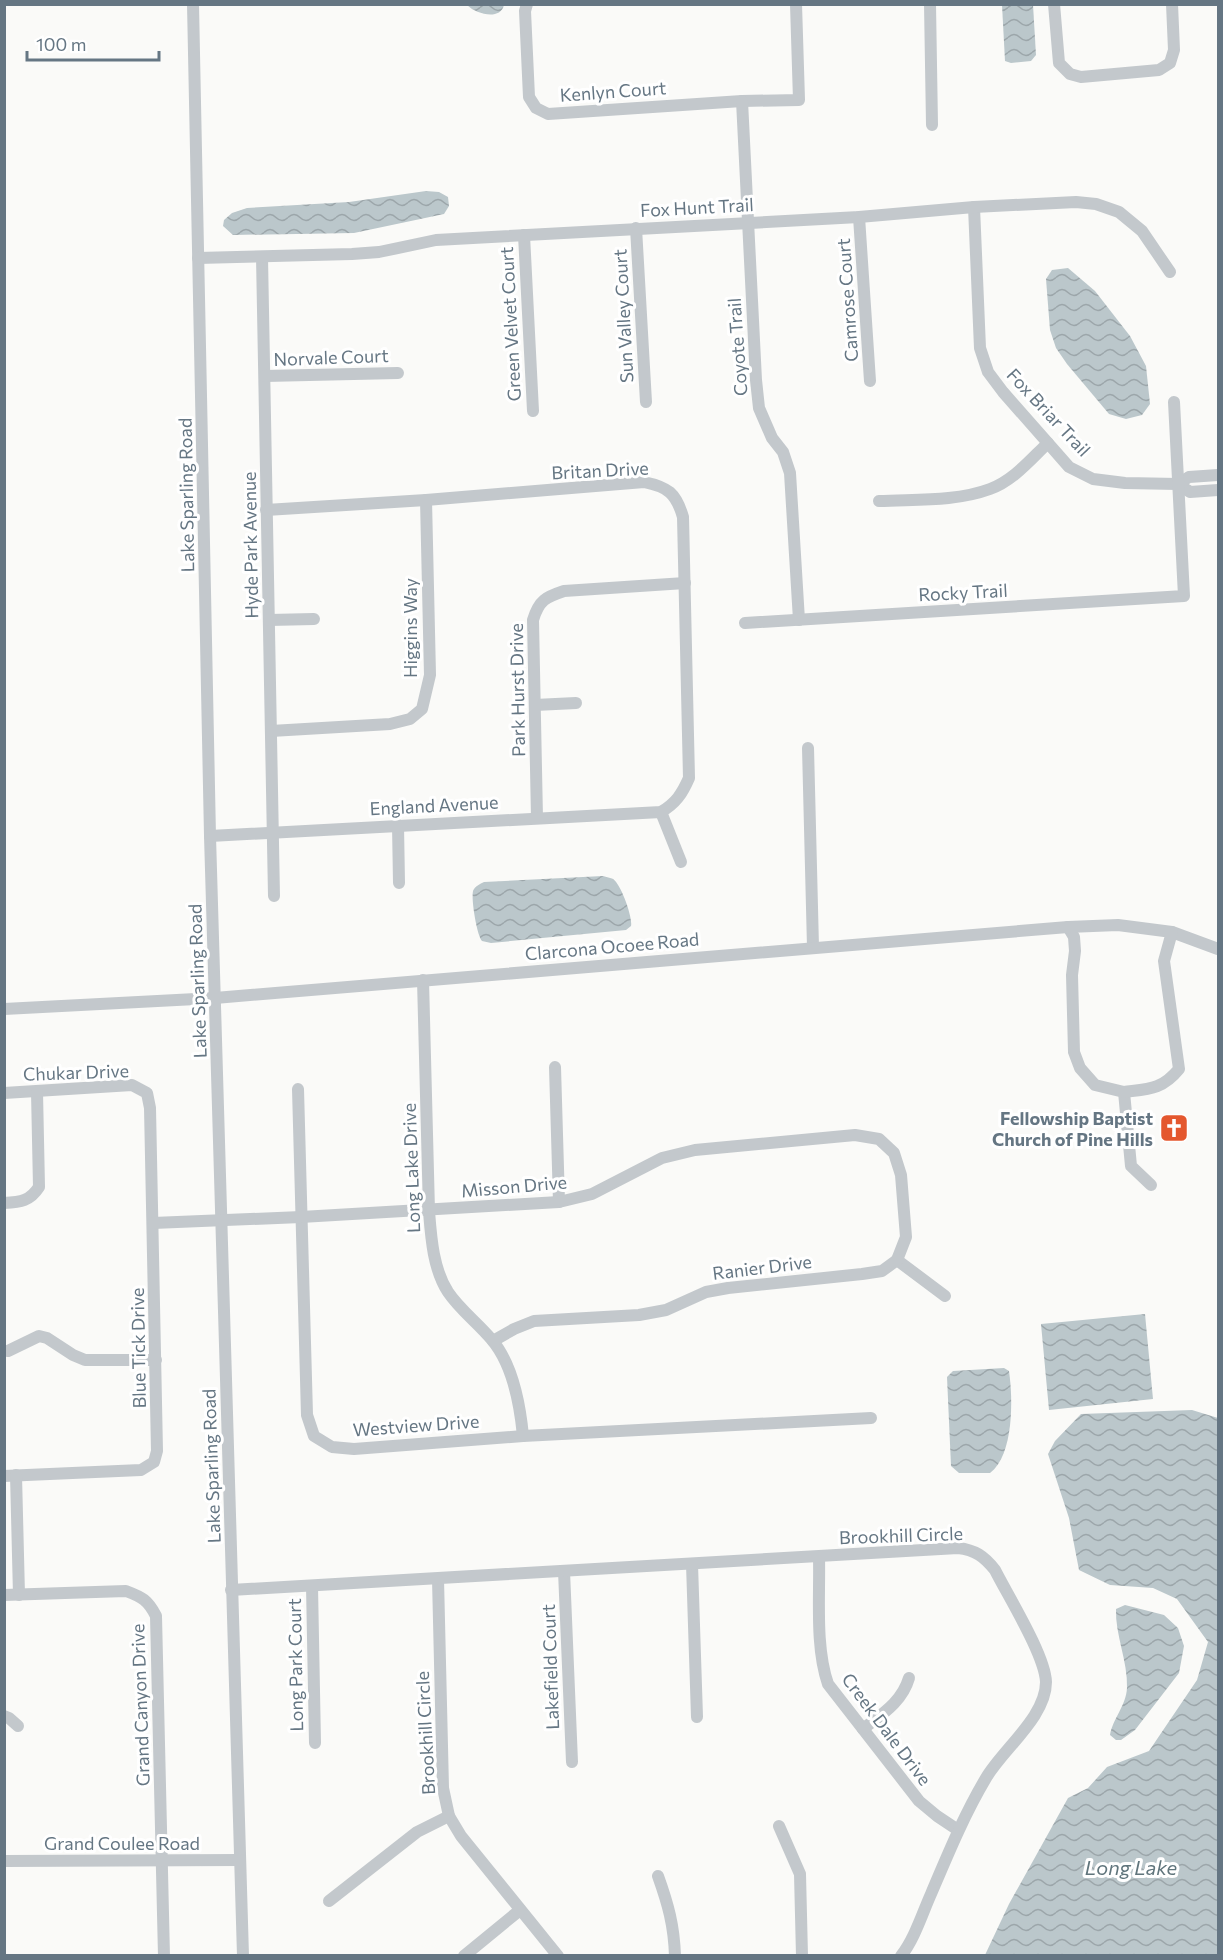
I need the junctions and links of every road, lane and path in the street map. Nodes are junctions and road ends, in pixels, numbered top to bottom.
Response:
1 (193, 4) edge
2 (527, 4) edge
3 (796, 4) edge
4 (930, 4) edge
5 (1054, 4) edge
6 (1172, 4) edge
7 (741, 101) junction
8 (932, 125) dead end
9 (974, 207) junction
10 (859, 217) junction
11 (747, 222) junction
12 (636, 228) junction
13 (524, 234) junction
14 (262, 257) junction
15 (198, 258) junction
16 (1170, 272) dead end
17 (398, 373) dead end
18 (265, 376) junction
19 (870, 381) dead end
20 (646, 402) dead end
21 (1174, 402) dead end
22 (533, 411) dead end
23 (1048, 443) junction
24 (1218, 475) edge
25 (1178, 484) junction
26 (1218, 490) edge
27 (426, 500) junction
28 (879, 501) dead end
29 (266, 510) junction
30 (685, 583) junction
31 (314, 619) dead end
32 (269, 620) junction
33 (799, 620) junction
34 (745, 623) dead end
35 (576, 703) dead end
36 (535, 705) junction
37 (271, 731) junction
38 (808, 748) dead end
39 (661, 812) junction
40 (537, 818) junction
41 (398, 825) junction
42 (272, 832) junction
43 (210, 836) junction
44 (681, 862) dead end
45 (399, 883) dead end
46 (274, 896) dead end
47 (1068, 927) junction
48 (1172, 932) junction
49 (813, 947) junction
50 (1218, 949) edge
51 (423, 980) junction
52 (215, 998) junction
53 (4, 1009) edge
54 (555, 1067) dead end
55 (298, 1089) dead end
56 (37, 1092) junction
57 (1124, 1092) junction
58 (4, 1093) edge
59 (147, 1094) joint
60 (1152, 1185) dead end
61 (559, 1202) junction
62 (4, 1203) edge
63 (429, 1210) junction
64 (301, 1217) junction
65 (222, 1220) junction
66 (153, 1223) junction
67 (897, 1260) junction
68 (945, 1296) dead end
69 (493, 1341) junction
70 (8, 1350) dead end
71 (156, 1360) junction
72 (871, 1418) dead end
73 (523, 1436) junction
74 (10, 1476) edge
75 (819, 1557) junction
76 (692, 1564) junction
77 (564, 1571) junction
78 (438, 1579) junction
79 (312, 1586) junction
80 (231, 1590) junction
81 (4, 1595) edge
82 (19, 1595) junction
83 (909, 1678) dead end
84 (4, 1716) edge
85 (697, 1717) dead end
86 (18, 1726) dead end
87 (863, 1729) junction
88 (315, 1743) dead end
89 (572, 1762) dead end
90 (449, 1816) junction
91 (779, 1826) dead end
92 (958, 1830) junction
93 (240, 1860) junction
94 (4, 1861) edge
95 (162, 1861) junction
96 (658, 1876) dead end
97 (328, 1901) dead end
98 (519, 1910) junction
99 (164, 1956) edge
100 (243, 1956) edge
101 (464, 1956) edge
102 (558, 1956) edge
103 (675, 1956) edge
104 (802, 1956) edge
105 (901, 1956) edge

1 - 15 street, Lake Sparling Road
2 - 7 street, Kenlyn Court
3 - 7 street, Kenlyn Court
4 - 8 street
5 - 6 street
7 - 11 street, Coyote Trail
9 - 10 street, Fox Hunt Trail
9 - 16 street, Fox Hunt Trail
9 - 23 street, Fox Briar Trail
10 - 11 street, Fox Hunt Trail
10 - 19 street, Camrose Court
11 - 12 street, Fox Hunt Trail
11 - 33 street, Coyote Trail
12 - 13 street, Fox Hunt Trail
12 - 20 street, Sun Valley Court
13 - 14 street, Fox Hunt Trail
13 - 22 street, Green Velvet Court
14 - 15 street, Fox Hunt Trail
14 - 18 street, Hyde Park Avenue
15 - 43 street, Lake Sparling Road
17 - 18 street, Norvale Court
18 - 29 street, Hyde Park Avenue
21 - 25 street
23 - 25 street, Fox Briar Trail
23 - 28 street
24 - 25 street, Fox Briar Trail
25 - 26 street, Fox Briar Trail
25 - 33 street, Rocky Trail
27 - 29 street, Britan Drive
27 - 30 street, Britan Drive
27 - 37 street, Higgins Way
29 - 32 street, Hyde Park Avenue
30 - 36 street, Park Hurst Drive
30 - 39 street, Britan Drive
31 - 32 street
32 - 37 street, Hyde Park Avenue
33 - 34 street, Rocky Trail
35 - 36 street
36 - 40 street, Park Hurst Drive
37 - 42 street, Hyde Park Avenue
38 - 49 street
39 - 40 street, England Avenue
39 - 44 street
40 - 41 street, England Avenue
41 - 42 street, England Avenue
41 - 45 street
42 - 43 street, England Avenue
42 - 46 street, Hyde Park Avenue
43 - 52 street, Lake Sparling Road
47 - 48 street, Clarcona Ocoee Road
47 - 49 street, Clarcona Ocoee Road
47 - 57 street
48 - 50 street, Clarcona Ocoee Road
48 - 57 street
49 - 51 street, Clarcona Ocoee Road
51 - 52 street, Clarcona Ocoee Road
51 - 63 street, Long Lake Drive
52 - 53 street, Clarcona Ocoee Road
52 - 65 street, Lake Sparling Road
54 - 61 street
55 - 64 street, Westview Drive
56 - 58 street, Chukar Drive
56 - 59 street, Chukar Drive
56 - 62 street
57 - 60 street
59 - 66 street, Blue Tick Drive
61 - 63 street, Misson Drive
61 - 67 street, Misson Drive
63 - 64 street, Misson Drive
63 - 69 street, Long Lake Drive
64 - 65 street, Misson Drive
64 - 73 street, Westview Drive
65 - 66 street, Misson Drive
65 - 80 street, Lake Sparling Road
66 - 71 street, Blue Tick Drive
67 - 68 street
67 - 69 street, Ranier Drive
69 - 73 street, Long Lake Drive
70 - 71 street
71 - 74 street, Blue Tick Drive
72 - 73 street, Westview Drive
74 - 82 street
75 - 76 street, Brookhill Circle
75 - 87 street, Creek Dale Drive
75 - 92 street, Brookhill Circle
76 - 77 street, Brookhill Circle
76 - 85 street
77 - 78 street, Brookhill Circle
77 - 89 street, Lakefield Court
78 - 79 street, Brookhill Circle
78 - 90 street, Brookhill Circle
79 - 80 street, Brookhill Circle
79 - 88 street, Long Park Court
80 - 93 street, Lake Sparling Road
81 - 82 street, Grand Canyon Drive
82 - 95 street, Grand Canyon Drive
83 - 87 street
84 - 86 street
87 - 92 street, Creek Dale Drive
90 - 97 street
90 - 98 street, Brookhill Circle
91 - 104 street
92 - 105 street, Brookhill Circle
93 - 95 street, Grand Coulee Road
93 - 100 street, Lake Sparling Road
94 - 95 street, Grand Coulee Road
95 - 99 street, Grand Canyon Drive
96 - 103 street
98 - 101 street
98 - 102 street, Brookhill Circle

